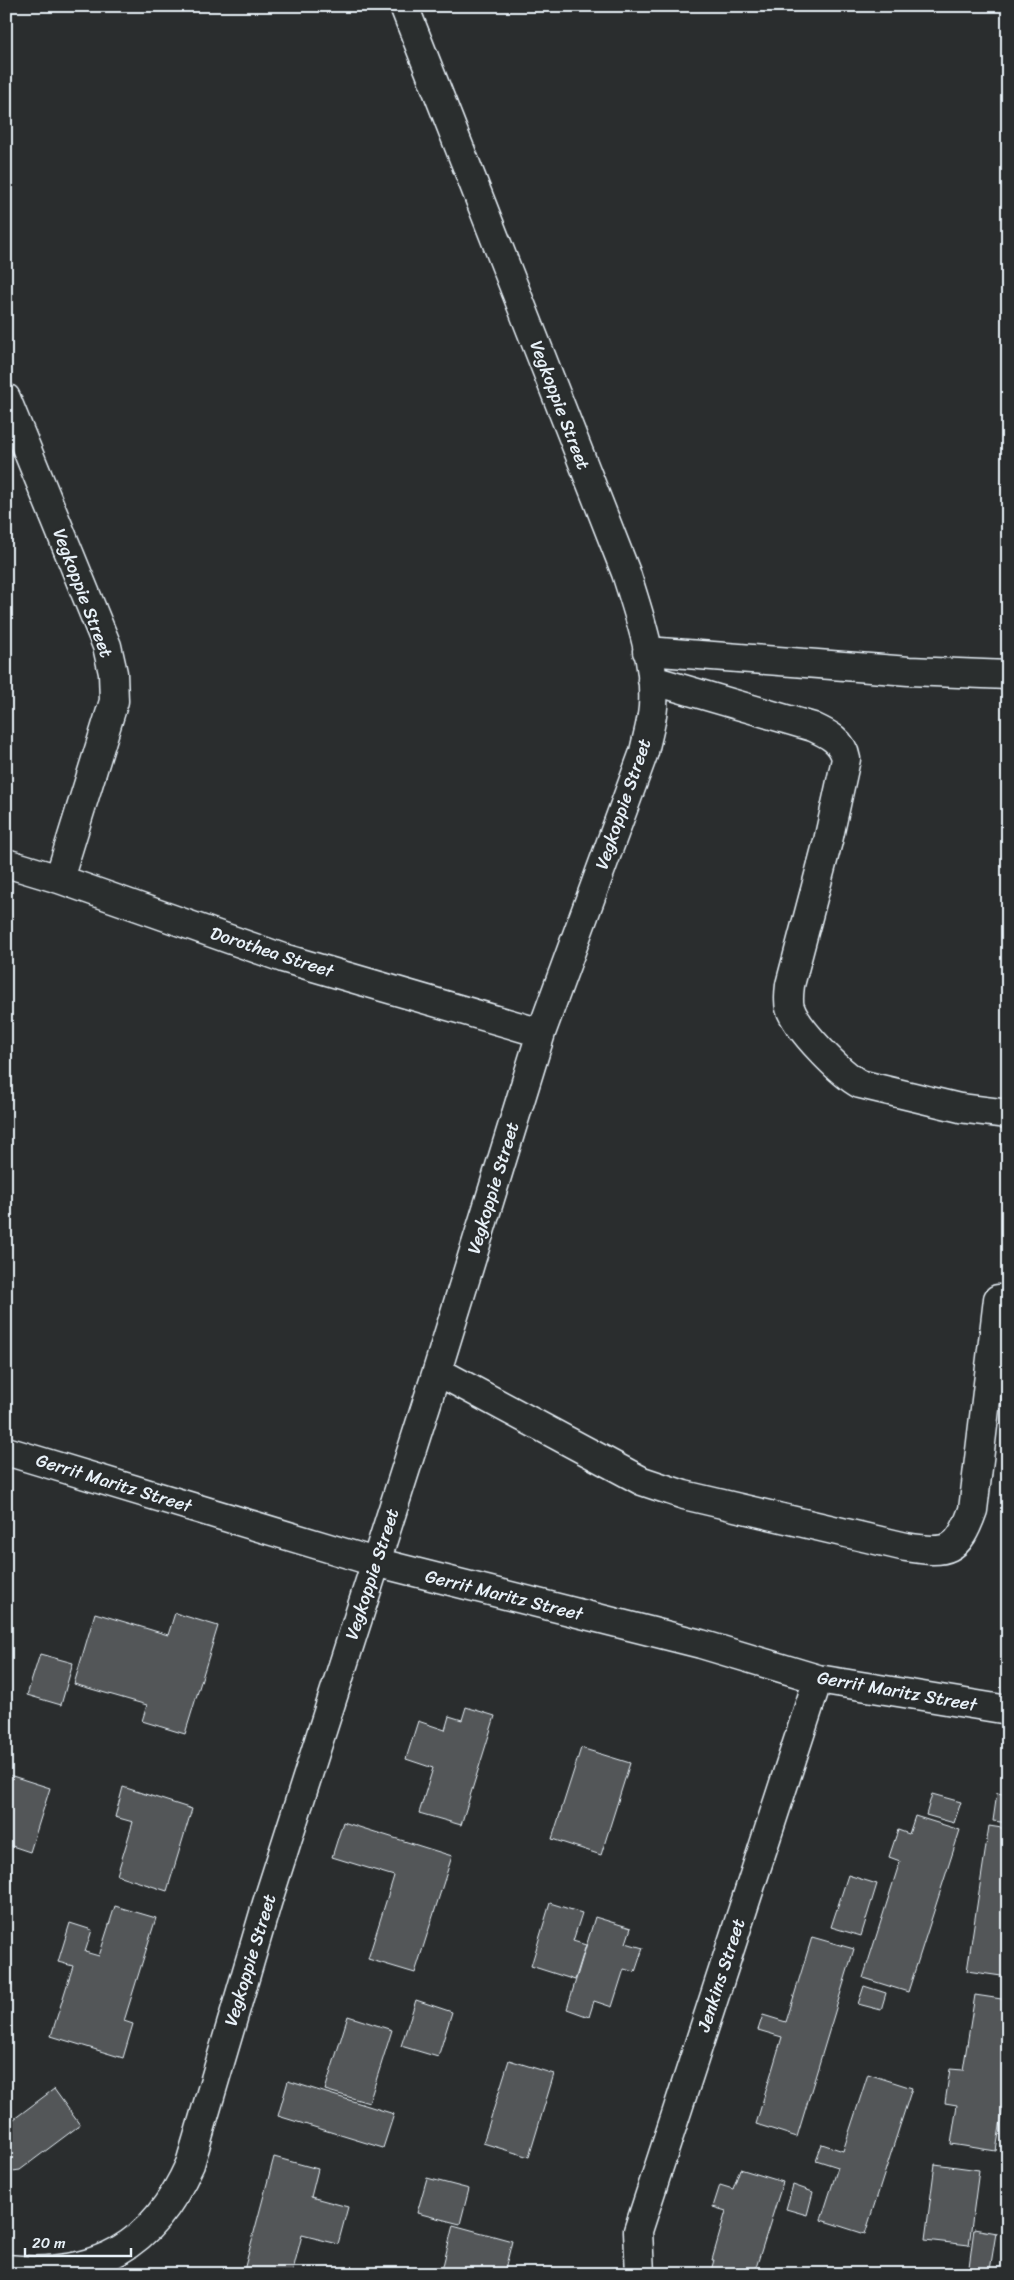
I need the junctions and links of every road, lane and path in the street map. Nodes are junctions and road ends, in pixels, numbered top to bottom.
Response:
1 (404, 6) edge
2 (6, 398) edge
3 (647, 651) junction
4 (1008, 675) edge
5 (652, 680) junction
6 (6, 863) edge
7 (59, 879) junction
8 (541, 1033) junction
9 (1008, 1114) edge
10 (998, 1299) dead end
11 (436, 1371) junction
12 (6, 1450) edge
13 (375, 1562) junction
14 (818, 1679) junction
15 (1008, 1710) edge
16 (6, 2269) edge
17 (640, 2274) edge

1 - 3 street, Vegkoppie Street
2 - 7 street, Vegkoppie Street
3 - 4 street
3 - 5 street, Vegkoppie Street
5 - 8 street, Vegkoppie Street
5 - 9 street
6 - 7 street, Dorothea Street
7 - 8 street, Dorothea Street
8 - 11 street, Vegkoppie Street
10 - 11 street
11 - 13 street, Vegkoppie Street
12 - 13 street, Gerrit Maritz Street
13 - 14 street, Gerrit Maritz Street
13 - 16 street, Vegkoppie Street
14 - 15 street, Gerrit Maritz Street
14 - 17 street, Jenkins Street

